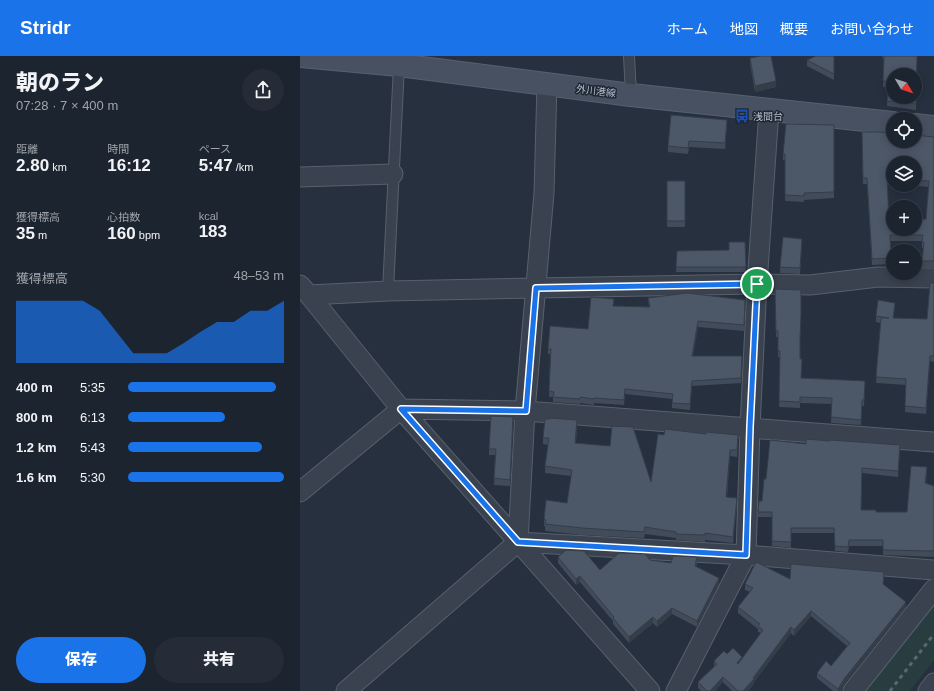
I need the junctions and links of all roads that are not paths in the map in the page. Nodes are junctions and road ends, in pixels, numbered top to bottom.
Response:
1 (300, 56) edge
2 (629, 56) edge
3 (399, 65) junction
4 (547, 84) junction
5 (631, 95) junction
6 (769, 110) junction
7 (886, 122) edge
8 (922, 126) edge
9 (934, 127) edge
10 (394, 174) junction
11 (300, 177) edge
12 (934, 278) edge
13 (757, 284) junction
14 (536, 288) junction
15 (305, 290) edge
16 (388, 291) junction
17 (401, 409) junction
18 (526, 411) junction
19 (750, 427) junction
20 (934, 442) edge
21 (300, 492) edge
22 (518, 542) junction
23 (746, 555) junction
24 (934, 570) edge
25 (934, 589) edge
26 (934, 684) edge
27 (346, 691) edge
28 (650, 691) edge
29 (676, 691) edge
30 (853, 691) edge
31 (928, 691) edge

1 - 3 main road, 外川港線
2 - 5 lane
3 - 4 main road, 外川港線
3 - 10 lane
4 - 5 main road, 外川港線
4 - 14 street
5 - 6 main road, 外川港線
6 - 7 main road, 外川港線
6 - 13 street
8 - 9 main road
10 - 11 street
10 - 16 lane
12 - 13 street
13 - 14 street
13 - 19 street
14 - 16 street
14 - 18 street
15 - 16 street
15 - 17 street
17 - 18 street
17 - 21 street
17 - 22 street
18 - 19 street
18 - 22 street
19 - 20 street
19 - 23 street
22 - 23 street
22 - 27 street
22 - 28 street
23 - 24 street
23 - 29 street
25 - 30 street
26 - 31 street

